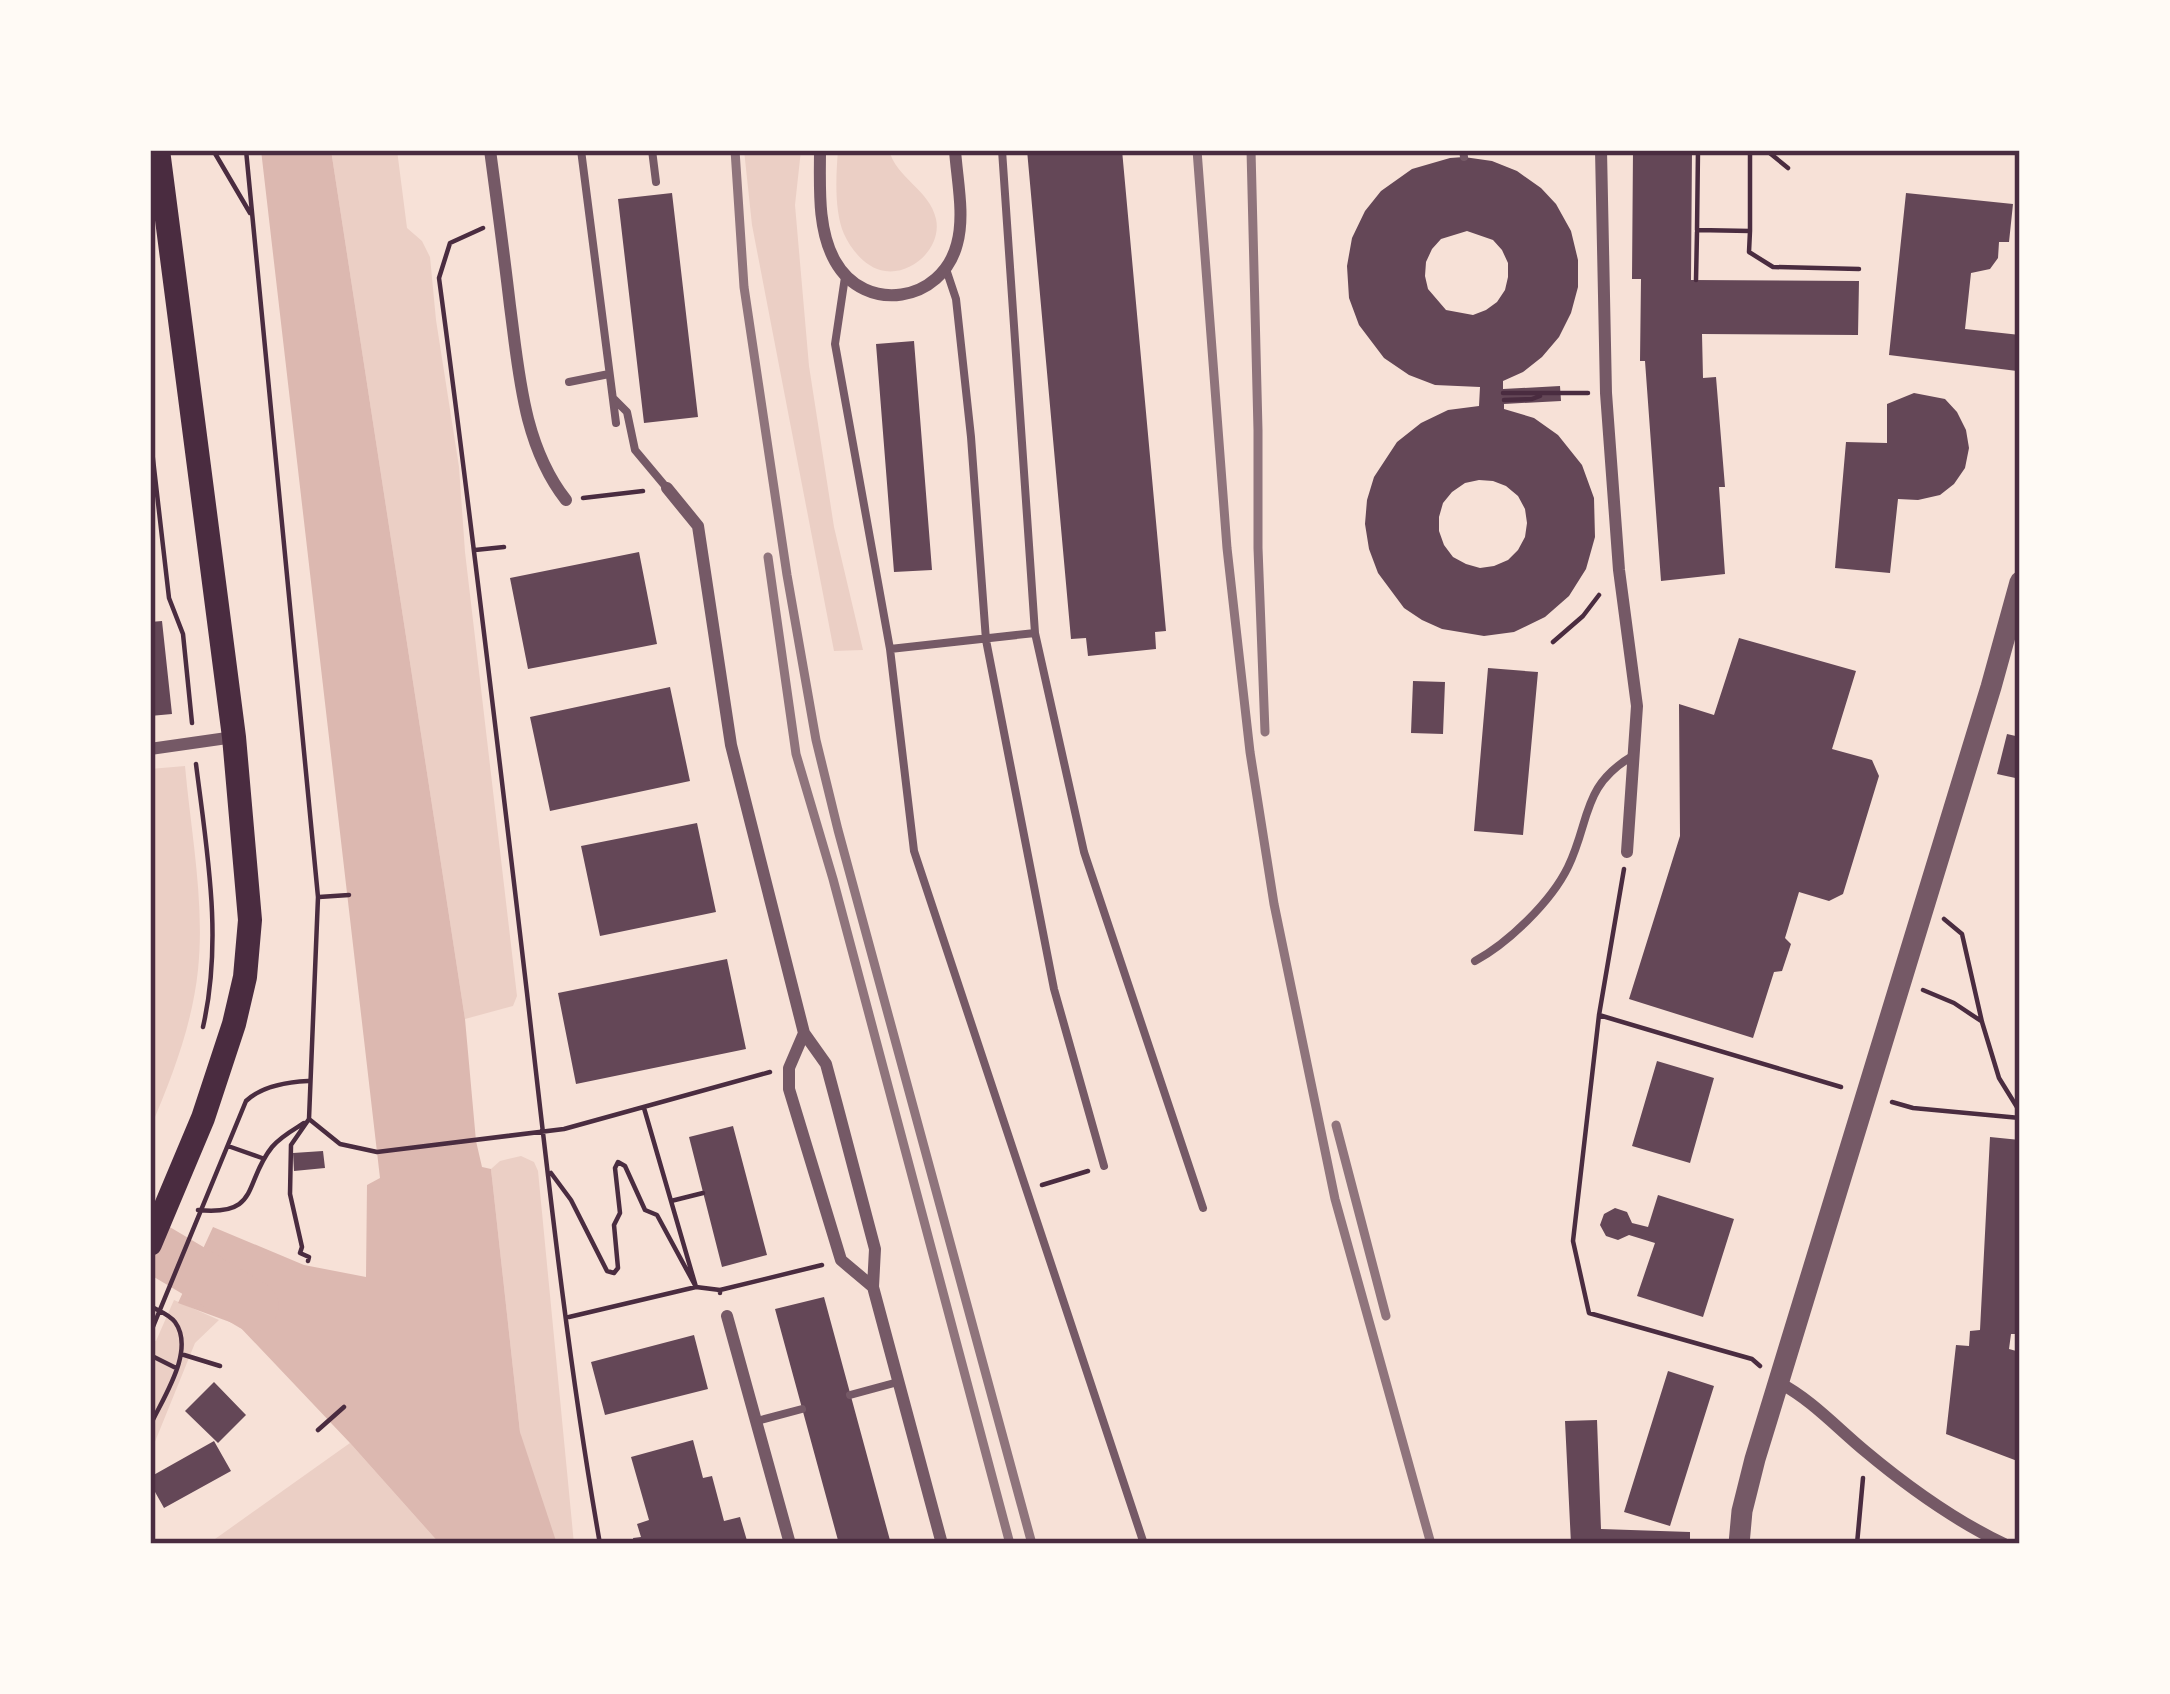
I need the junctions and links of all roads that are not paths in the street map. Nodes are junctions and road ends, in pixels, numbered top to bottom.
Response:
1 (158, 150) edge
2 (490, 150) edge
3 (581, 150) edge
4 (652, 150) edge
5 (820, 150) edge
6 (955, 150) edge
7 (1002, 150) edge
8 (1601, 150) edge
9 (656, 182) dead end
10 (946, 269) junction
11 (845, 277) junction
12 (609, 374) junction
13 (569, 382) dead end
14 (613, 398) junction
15 (616, 422) dead end
16 (667, 488) joint
17 (566, 500) road end
18 (2020, 582) edge
19 (1035, 633) junction
20 (986, 640) junction
21 (890, 650) junction
22 (234, 737) junction
23 (150, 748) edge
24 (1635, 754) junction
25 (1627, 852) road end
26 (1475, 961) dead end
27 (804, 1033) junction
28 (1104, 1166) road end
29 (1203, 1208) dead end
30 (150, 1244) edge
31 (873, 1287) junction
32 (727, 1316) road end
33 (898, 1382) junction
34 (1778, 1382) junction
35 (850, 1395) dead end
36 (802, 1408) dead end
37 (756, 1421) junction
38 (790, 1544) edge
39 (942, 1544) edge
40 (1144, 1544) edge
41 (1739, 1544) edge
42 (2005, 1544) edge

1 - 22 main road
2 - 17 street
3 - 12 lane
4 - 9 lane
5 - 11 street
6 - 10 street
7 - 19 lane
8 - 24 street
10 - 11 street
10 - 20 lane
11 - 21 lane
12 - 13 lane
12 - 14 lane
14 - 15 lane
14 - 16 lane
16 - 27 street
18 - 34 street
19 - 20 lane
19 - 29 lane
20 - 21 lane
20 - 28 lane
21 - 40 lane
22 - 23 street
22 - 30 main road
24 - 25 street
24 - 26 lane
27 - 31 street
27 - 31 street
31 - 33 street
32 - 37 street
33 - 35 lane
33 - 39 street
34 - 41 street
34 - 42 street
36 - 37 lane
37 - 38 street

